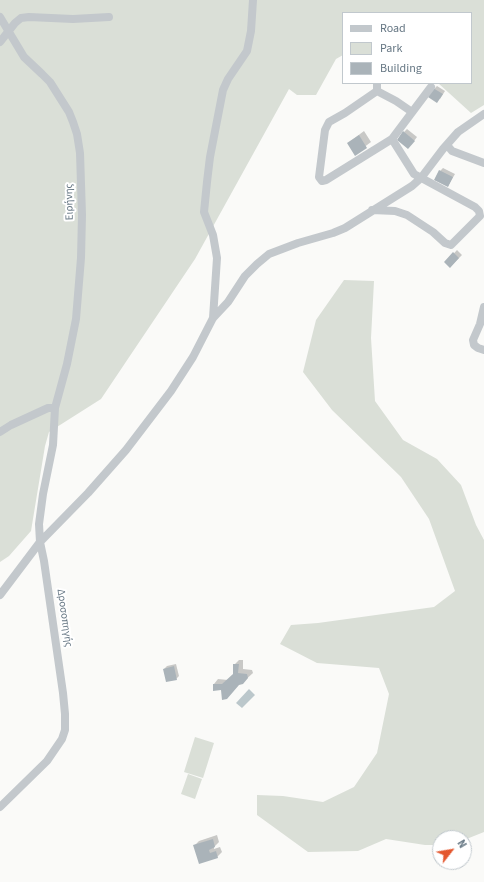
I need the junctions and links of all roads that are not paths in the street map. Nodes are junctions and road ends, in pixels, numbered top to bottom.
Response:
1 (253, 0) edge
2 (0, 17) edge
3 (109, 17) dead end
4 (8, 31) junction
5 (0, 42) edge
6 (377, 87) edge
7 (432, 87) dead end
8 (412, 112) junction
9 (484, 114) edge
10 (392, 139) junction
11 (447, 145) junction
12 (484, 163) edge
13 (421, 178) junction
14 (372, 210) junction
15 (484, 307) edge
16 (213, 318) junction
17 (484, 350) edge
18 (55, 408) junction
19 (0, 432) edge
20 (40, 542) junction
21 (0, 595) edge
22 (0, 808) edge

1 - 16 street
2 - 4 street, Ειρήνης
3 - 4 street
4 - 5 street
4 - 18 street, Ειρήνης
6 - 8 street
6 - 10 street
7 - 8 street
8 - 10 street
9 - 11 street
10 - 13 street
11 - 12 street
11 - 13 street
13 - 14 street
13 - 14 street
14 - 16 street
15 - 17 street
16 - 20 street
18 - 19 street
18 - 20 street, Δροσοπηγής
20 - 21 street
20 - 22 street, Δροσοπηγής

